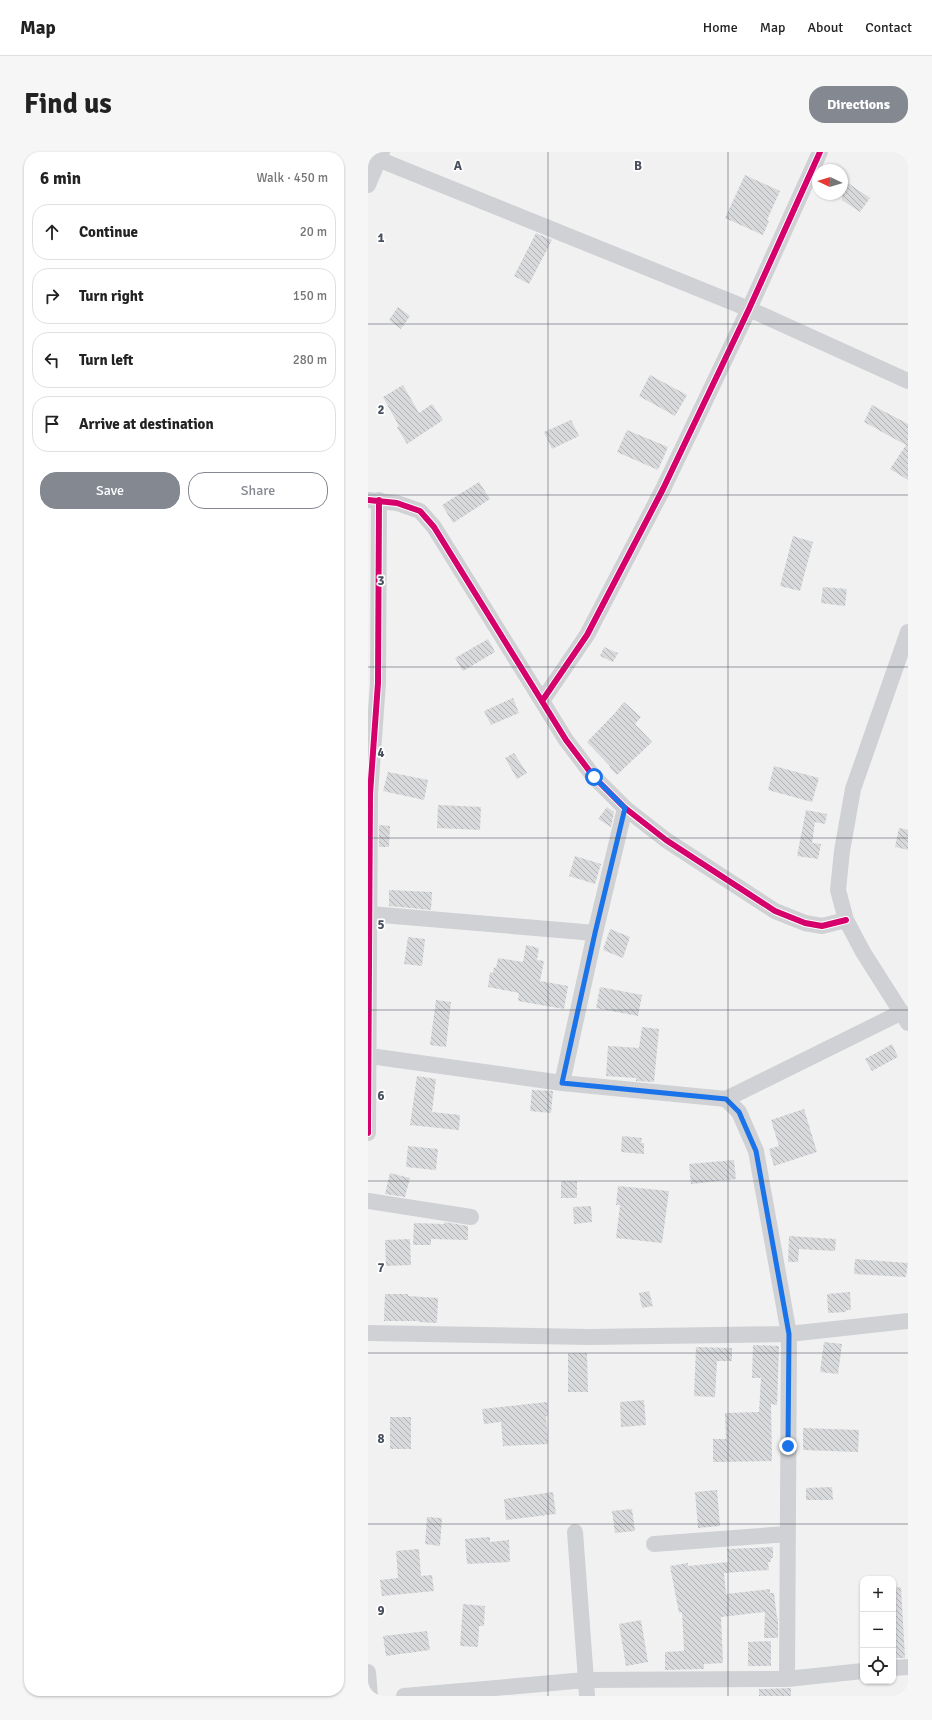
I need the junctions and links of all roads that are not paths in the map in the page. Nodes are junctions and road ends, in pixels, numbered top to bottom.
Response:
1 (820, 152) edge
2 (376, 155) edge
3 (368, 185) edge
4 (749, 310) junction
5 (908, 380) edge
6 (373, 500) edge
7 (908, 632) edge
8 (542, 701) junction
9 (369, 794) edge
10 (625, 808) junction
11 (370, 914) junction
12 (846, 920) junction
13 (595, 933) junction
14 (369, 1013) edge
15 (905, 1018) edge
16 (370, 1056) junction
17 (562, 1083) junction
18 (726, 1099) junction
19 (368, 1133) edge
20 (368, 1201) edge
21 (472, 1217) dead end
22 (908, 1321) edge
23 (368, 1333) edge
24 (789, 1334) junction
25 (574, 1532) dead end
26 (787, 1534) junction
27 (654, 1544) dead end
28 (908, 1667) edge
29 (896, 1668) edge
30 (860, 1671) edge
31 (368, 1672) edge
32 (586, 1680) junction
33 (787, 1680) junction
34 (466, 1693) edge
35 (370, 1696) edge
36 (404, 1696) edge
37 (587, 1696) edge

1 - 4 street
2 - 3 street
2 - 4 street
4 - 5 street
4 - 8 street
6 - 8 street
6 - 9 street
7 - 12 street
8 - 10 street
9 - 11 street
10 - 12 street
10 - 13 street
11 - 13 street
11 - 14 street
12 - 15 street
13 - 17 street
14 - 16 street
15 - 18 street
16 - 17 street
16 - 19 street
17 - 18 street
18 - 24 street
20 - 21 street
22 - 24 street
23 - 24 street
24 - 26 street
25 - 32 street
26 - 27 street
26 - 33 street
28 - 29 street
30 - 33 street
31 - 35 street
32 - 33 street
32 - 34 street
32 - 37 street
34 - 36 street

